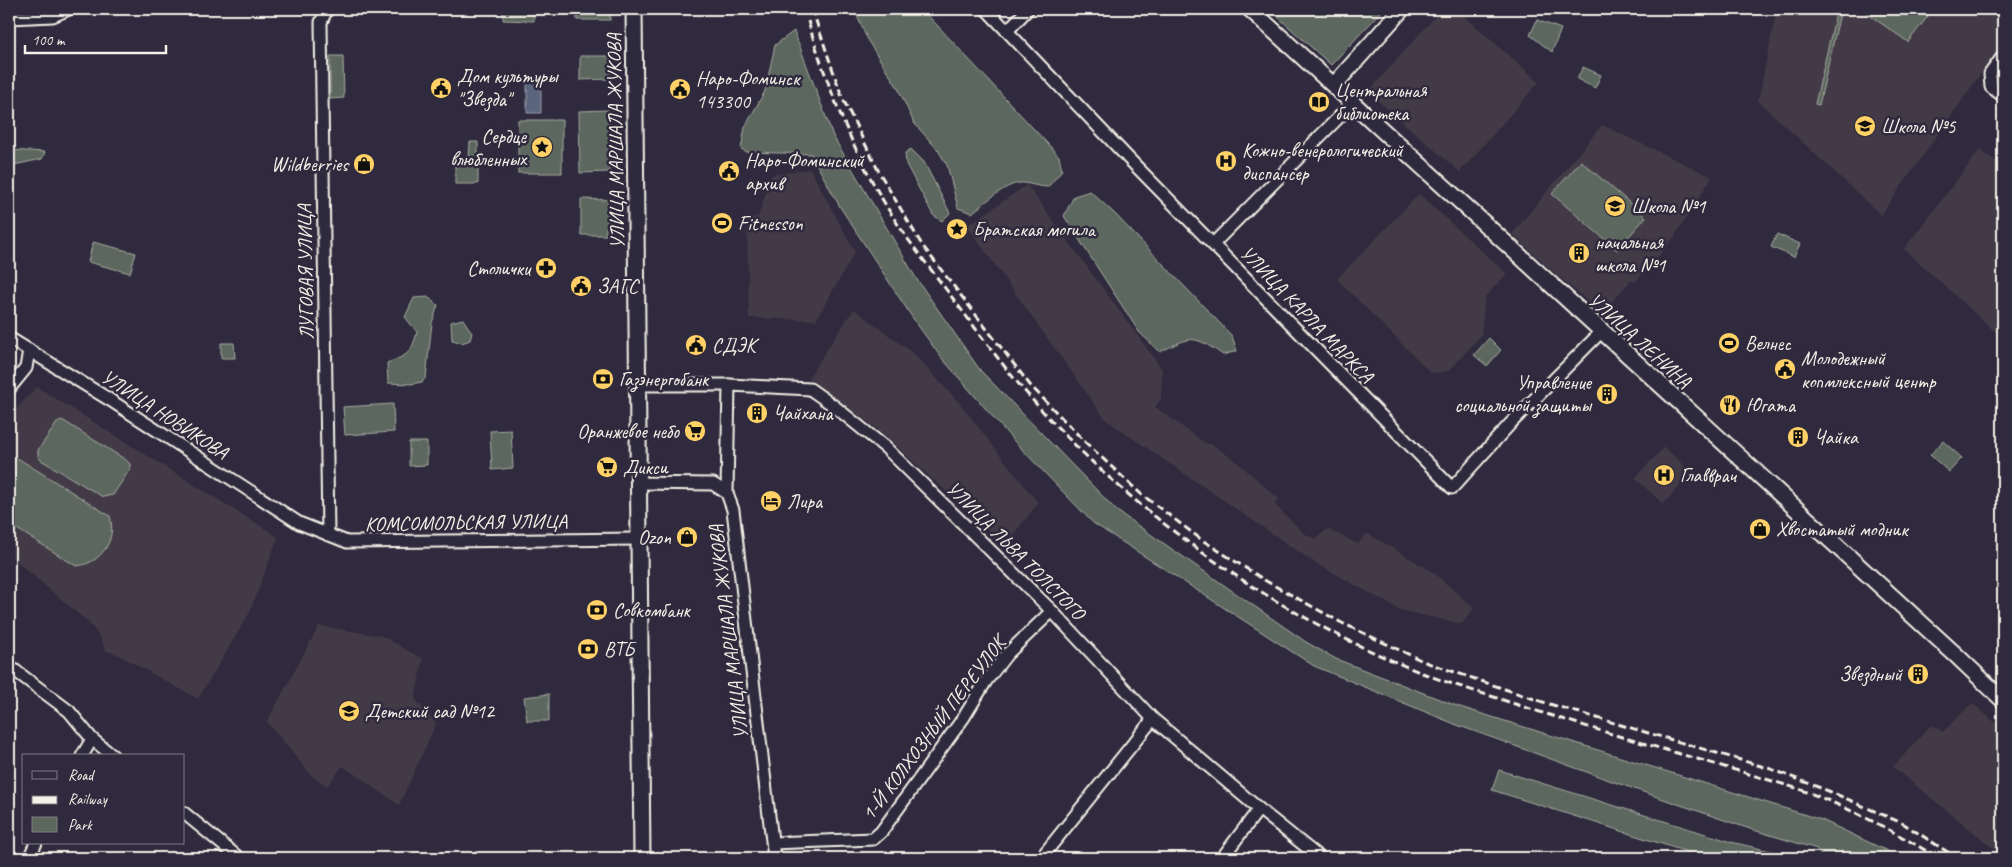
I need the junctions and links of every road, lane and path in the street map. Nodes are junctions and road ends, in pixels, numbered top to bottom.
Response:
1 (70, 9) edge
2 (321, 9) edge
3 (327, 9) edge
4 (634, 9) edge
5 (986, 9) edge
6 (1028, 9) edge
7 (1250, 9) edge
8 (1402, 9) edge
9 (9, 18) edge
10 (321, 22) junction
11 (1008, 30) junction
12 (2003, 56) edge
13 (1335, 84) junction
14 (2003, 96) edge
15 (1353, 103) junction
16 (1213, 244) junction
17 (1602, 331) junction
18 (9, 338) edge
19 (29, 350) junction
20 (637, 385) junction
21 (729, 385) junction
22 (9, 389) edge
23 (638, 483) junction
24 (727, 493) junction
25 (299, 523) joint
26 (328, 535) junction
27 (638, 539) junction
28 (1052, 611) junction
29 (9, 666) edge
30 (2003, 700) edge
31 (1153, 719) junction
32 (92, 738) junction
33 (83, 754) edge
34 (111, 754) edge
35 (1258, 809) junction
36 (185, 814) edge
37 (773, 843) junction
38 (35, 844) edge
39 (28, 858) edge
40 (239, 858) edge
41 (642, 858) edge
42 (774, 858) edge
43 (1042, 858) edge
44 (1222, 858) edge
45 (1320, 858) edge

1 - 9 street
2 - 10 street
3 - 10 street, ЛУГОВАЯ УЛИЦА
4 - 20 street, УЛИЦА МАРШАЛА ЖУКОВА
5 - 11 street, УЛИЦА КАРЛА МАРКСА
6 - 11 street
7 - 13 street, УЛИЦА ЛЕНИНА
8 - 13 street
10 - 26 street, ЛУГОВАЯ УЛИЦА
11 - 16 street, УЛИЦА КАРЛА МАРКСА
12 - 14 street
13 - 15 street, УЛИЦА ЛЕНИНА
15 - 16 street
15 - 17 street, УЛИЦА ЛЕНИНА
16 - 17 street, УЛИЦА КАРЛА МАРКСА
17 - 30 street, УЛИЦА ЛЕНИНА
18 - 19 street, УЛИЦА НОВИКОВА
19 - 22 street
19 - 25 street, УЛИЦА НОВИКОВА
20 - 21 street, УЛИЦА ЛЬВА ТОЛСТОГО
20 - 23 street, УЛИЦА МАРШАЛА ЖУКОВА
21 - 24 street, УЛИЦА МАРШАЛА ЖУКОВА
21 - 28 street, УЛИЦА ЛЬВА ТОЛСТОГО
23 - 24 street
23 - 27 street, УЛИЦА МАРШАЛА ЖУКОВА
24 - 37 street, УЛИЦА МАРШАЛА ЖУКОВА
25 - 26 street, КОМСОМОЛЬСКАЯ УЛИЦА
26 - 27 street, КОМСОМОЛЬСКАЯ УЛИЦА
27 - 41 street, УЛИЦА МАРШАЛА ЖУКОВА
28 - 31 street, УЛИЦА ЛЬВА ТОЛСТОГО
28 - 37 street, 1-Й КОЛХОЗНЫЙ ПЕРЕУЛОК
29 - 32 street
31 - 35 street, УЛИЦА ЛЬВА ТОЛСТОГО
31 - 43 street
32 - 33 street
32 - 34 street
35 - 44 street
35 - 45 street, УЛИЦА ЛЬВА ТОЛСТОГО
36 - 40 street
37 - 42 street, УЛИЦА МАРШАЛА ЖУКОВА
38 - 39 street

